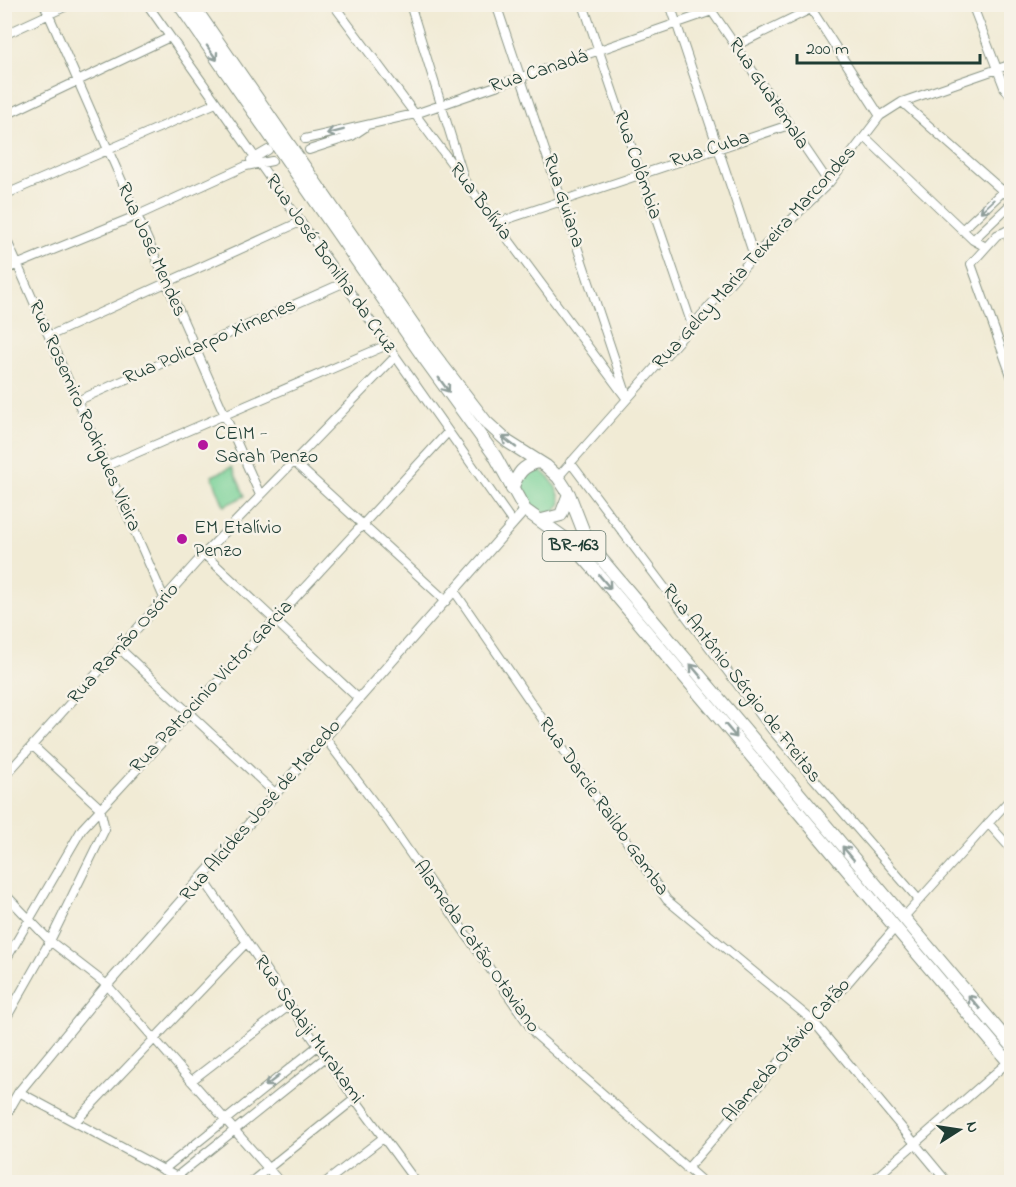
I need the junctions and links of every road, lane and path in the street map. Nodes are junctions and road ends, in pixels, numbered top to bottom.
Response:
1 (44, 4) edge
2 (71, 4) edge
3 (147, 4) edge
4 (179, 4) edge
5 (192, 4) edge
6 (410, 4) edge
7 (496, 4) edge
8 (583, 4) edge
9 (670, 4) edge
10 (821, 4) edge
11 (972, 4) edge
12 (335, 5) edge
13 (810, 7) edge
14 (709, 8) edge
15 (49, 15) junction
16 (676, 23) junction
17 (4, 35) edge
18 (170, 37) junction
19 (735, 46) junction
20 (599, 52) junction
21 (1011, 64) edge
22 (998, 70) junction
23 (522, 78) junction
24 (78, 83) junction
25 (1011, 98) edge
26 (902, 102) junction
27 (216, 103) junction
28 (442, 103) junction
29 (415, 114) junction
30 (4, 116) edge
31 (880, 116) junction
32 (789, 125) junction
33 (366, 127) junction
34 (865, 138) junction
35 (305, 140) dead end
36 (717, 148) junction
37 (107, 150) junction
38 (268, 150) dead end
39 (309, 150) dead end
40 (257, 161) junction
41 (272, 161) dead end
42 (639, 173) junction
43 (465, 182) junction
44 (829, 183) junction
45 (1011, 183) edge
46 (1003, 191) junction
47 (4, 195) edge
48 (1011, 198) edge
49 (562, 199) junction
50 (1011, 203) edge
51 (136, 216) junction
52 (300, 222) junction
53 (496, 223) junction
54 (962, 230) junction
55 (1009, 230) edge
56 (4, 234) edge
57 (973, 240) junction
58 (1011, 246) edge
59 (986, 247) junction
60 (754, 256) junction
61 (17, 264) junction
62 (4, 270) edge
63 (166, 283) junction
64 (343, 283) junction
65 (692, 325) junction
66 (49, 336) junction
67 (387, 345) junction
68 (196, 350) junction
69 (395, 357) junction
70 (1011, 378) edge
71 (627, 398) junction
72 (77, 401) junction
73 (224, 413) junction
74 (448, 432) junction
75 (293, 461) junction
76 (539, 462) junction
77 (570, 462) junction
78 (106, 466) junction
79 (558, 477) junction
80 (512, 489) junction
81 (569, 494) junction
82 (260, 495) junction
83 (525, 510) junction
84 (542, 520) junction
85 (513, 523) junction
86 (361, 525) junction
87 (204, 554) junction
88 (454, 592) junction
89 (164, 598) junction
90 (446, 601) junction
91 (275, 620) junction
92 (119, 648) junction
93 (359, 699) junction
94 (188, 715) junction
95 (325, 738) junction
96 (33, 746) junction
97 (4, 777) edge
98 (276, 794) junction
99 (1011, 797) edge
100 (100, 808) junction
101 (988, 824) junction
102 (1011, 850) edge
103 (202, 876) junction
104 (4, 893) edge
105 (919, 900) junction
106 (29, 921) junction
107 (895, 927) junction
108 (50, 941) junction
109 (246, 942) junction
110 (4, 963) edge
111 (107, 985) junction
112 (290, 1005) junction
113 (813, 1020) junction
114 (4, 1022) edge
115 (153, 1038) junction
116 (319, 1045) junction
117 (1011, 1046) edge
118 (326, 1057) junction
119 (1010, 1064) edge
120 (191, 1081) junction
121 (19, 1092) junction
122 (356, 1098) junction
123 (4, 1118) edge
124 (224, 1119) junction
125 (76, 1121) junction
126 (234, 1130) junction
127 (383, 1138) junction
128 (916, 1145) junction
129 (687, 1168) junction
130 (268, 1169) junction
131 (164, 1170) junction
132 (176, 1177) junction
133 (410, 1181) edge
134 (186, 1182) edge
135 (251, 1182) edge
136 (280, 1182) edge
137 (326, 1182) edge
138 (703, 1182) edge
139 (871, 1182) edge
140 (947, 1182) edge

1 - 15 street, Rua José Mendes
2 - 15 street
3 - 18 street, Rua José Bonilha da Cruz
4 -> 80 highway, BR-163
76 -> 5 highway, BR-163
6 - 28 street
7 - 23 street, Rua Guiana
8 - 20 street, Rua Colômbia
9 - 16 street
10 - 13 street
11 - 22 street
12 - 29 street, Rua Bolívia
13 - 19 street
13 - 31 street
14 - 16 street, Rua Canadá
14 - 19 street, Rua Guatemala
15 - 17 street
15 - 24 street, Rua José Mendes
16 - 20 street, Rua Canadá
16 - 36 street
18 - 24 street
18 - 27 street, Rua José Bonilha da Cruz
19 - 32 street, Rua Guatemala
20 - 23 street, Rua Canadá
20 - 42 street, Rua Colômbia
21 - 22 street, Rua Gelcy Maria Teixeira Marcondes
22 - 25 street
22 - 26 street, Rua Gelcy Maria Teixeira Marcondes
23 - 28 street, Rua Canadá
23 - 49 street, Rua Guiana
24 - 30 street
24 - 37 street, Rua José Mendes
26 - 31 street, Rua Gelcy Maria Teixeira Marcondes
26 - 46 street
27 - 37 street
27 - 40 street, Rua José Bonilha da Cruz
28 - 29 street, Rua Canadá
28 - 43 street
29 - 33 street, Rua Canadá
29 - 43 street, Rua Bolívia
31 - 34 street, Rua Gelcy Maria Teixeira Marcondes
32 - 36 street, Rua Cuba
32 - 44 street, Rua Guatemala
33 -> 35 street
33 - 39 street
34 - 44 street, Rua Gelcy Maria Teixeira Marcondes
34 - 54 street
36 - 42 street, Rua Cuba
36 - 60 street
37 - 47 street
37 - 51 street, Rua José Mendes
38 - 40 street
40 - 41 street
40 - 51 street
40 - 52 street, Rua José Bonilha da Cruz
42 - 49 street, Rua Cuba
42 - 65 street, Rua Colômbia
43 - 53 street, Rua Bolívia
44 - 60 street, Rua Gelcy Maria Teixeira Marcondes
45 - 46 street
46 - 48 street
46 -> 54 street
49 - 53 street, Rua Cuba
49 - 71 street, Rua Guiana
50 - 57 street
51 - 61 street
51 - 63 street, Rua José Mendes
52 - 63 street
52 - 64 street, Rua José Bonilha da Cruz
53 - 71 street, Rua Bolívia
54 - 57 street
55 - 58 street
55 - 59 street
56 - 61 street, Rua Rosemiro Rodrigues Vieira
57 - 59 street
59 - 70 street
60 - 65 street, Rua Gelcy Maria Teixeira Marcondes
61 - 62 street
61 - 66 street, Rua Rosemiro Rodrigues Vieira
63 - 66 street
63 - 68 street, Rua José Mendes
64 - 67 street, Rua José Bonilha da Cruz
64 - 68 street, Rua Policarpo Ximenes
65 - 71 street, Rua Gelcy Maria Teixeira Marcondes
66 - 72 street, Rua Rosemiro Rodrigues Vieira
67 - 69 street, Rua José Bonilha da Cruz
67 - 73 street
68 - 72 street, Rua Policarpo Ximenes
68 - 73 street, Rua José Mendes
69 - 74 street, Rua José Bonilha da Cruz
69 - 75 street, Rua Ramão Osório
71 - 77 street, Rua Gelcy Maria Teixeira Marcondes
72 - 78 street, Rua Rosemiro Rodrigues Vieira
73 - 78 street
73 - 82 street, Rua José Mendes
74 - 85 street, Rua José Bonilha da Cruz
74 - 86 street, Rua Patrocinio Victor Garcia
75 - 82 street, Rua Ramão Osório
75 - 86 street
76 - 79 highway, BR-163
76 - 80 highway
77 - 79 street, Rua Gelcy Maria Teixeira Marcondes
77 - 105 street, Rua Antônio Sérgio de Freitas
78 - 89 street, Rua Rosemiro Rodrigues Vieira
79 - 81 highway, BR-163
80 - 83 highway, BR-163
81 - 84 highway
107 -> 81 highway, BR-163
82 - 87 street, Rua Ramão Osório
83 - 84 highway, BR-163
83 - 85 street, Rua Alcídes José de Macedo
84 -> 107 highway, BR-163
85 - 88 street, Rua Alcídes José de Macedo
86 - 90 street
86 - 91 street, Rua Patrocinio Victor Garcia
87 - 89 street, Rua Ramão Osório
87 - 91 street
88 - 90 street, Rua Alcídes José de Macedo
88 - 113 street, Rua Darcie Raildo Gamba
89 - 92 street, Rua Ramão Osório
90 - 93 street, Rua Alcídes José de Macedo
91 - 93 street
91 - 94 street, Rua Patrocinio Victor Garcia
92 - 94 street
92 - 96 street, Rua Ramão Osório
93 - 95 street, Rua Alcídes José de Macedo
94 - 98 street
94 - 100 street, Rua Patrocinio Victor Garcia
95 - 98 street, Rua Alcídes José de Macedo
95 - 129 street, Alameda Catão Otaviano
96 - 97 street, Rua Ramão Osório
96 - 100 street
98 - 103 street, Rua Alcídes José de Macedo
99 - 101 street, Alameda Otávio Catão
100 - 106 street, Rua Patrocinio Victor Garcia
100 - 108 street
101 - 102 street
101 - 105 street, Alameda Otávio Catão
103 - 109 street, Rua Sadaji Murakami
103 - 111 street, Rua Alcídes José de Macedo
104 - 106 street
105 - 107 street, Alameda Otávio Catão
106 - 108 street
106 - 110 street, Rua Patrocinio Victor Garcia
107 - 113 street, Alameda Otávio Catão
117 -> 107 highway, BR-163
107 - 119 highway, BR-163
108 - 111 street
108 - 114 street
109 - 112 street, Rua Sadaji Murakami
109 - 115 street
111 - 115 street
111 - 121 street, Rua Alcídes José de Macedo
112 - 116 street, Rua Sadaji Murakami
112 - 120 street
113 - 128 street, Rua Darcie Raildo Gamba
113 - 129 street, Alameda Otávio Catão
115 - 120 street
115 - 125 street
116 - 118 street, Rua Sadaji Murakami
116 -> 124 street
118 - 122 street, Rua Sadaji Murakami
118 - 126 street
119 - 128 street
120 - 124 street
121 - 123 street, Rua Alcídes José de Macedo
121 - 125 street
122 - 127 street, Rua Sadaji Murakami
122 - 130 street
124 - 126 street
124 - 131 street
125 - 131 street
126 - 130 street
126 - 132 street
127 - 133 street, Rua Sadaji Murakami
127 - 137 street
128 - 139 street
128 - 140 street, Rua Darcie Raildo Gamba
129 - 138 street, Alameda Catão Otaviano
130 - 135 street
130 - 136 street
131 - 132 street
132 - 134 street

